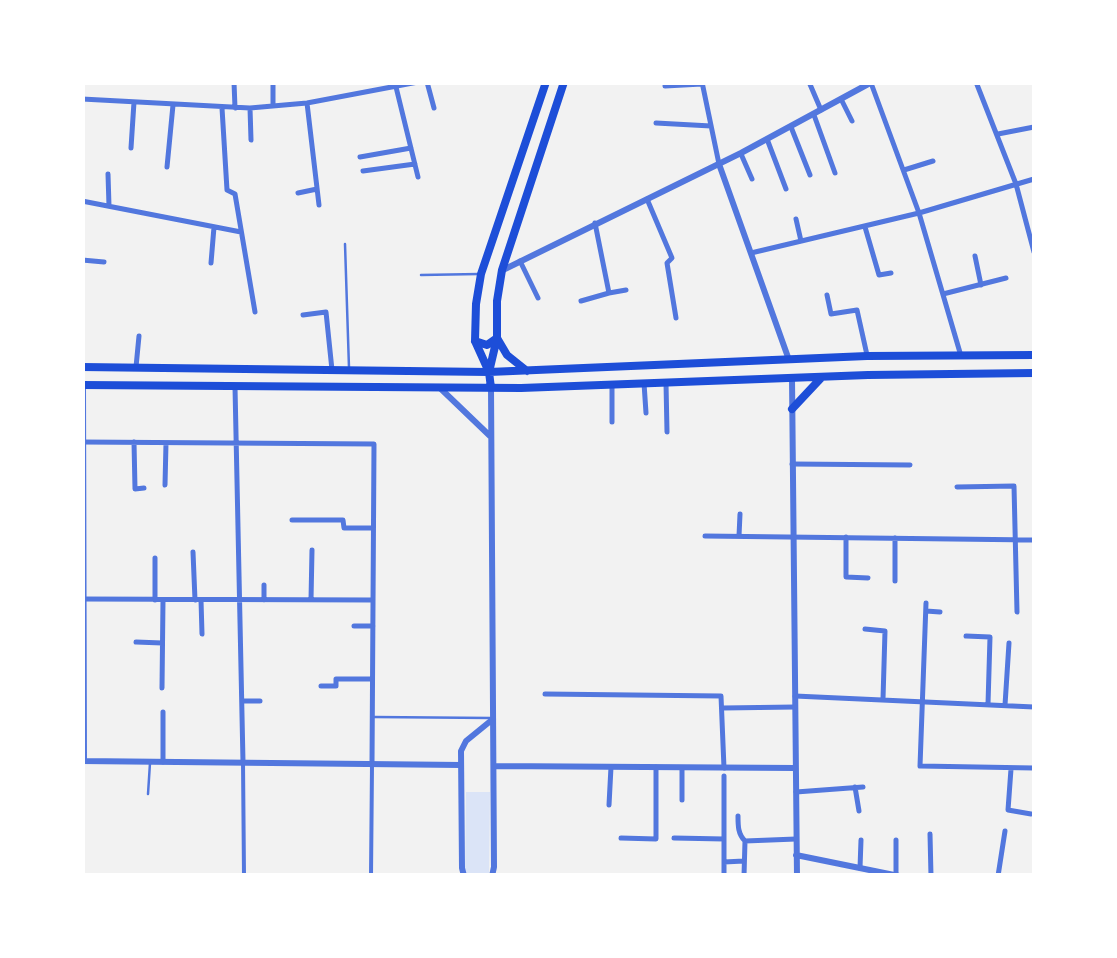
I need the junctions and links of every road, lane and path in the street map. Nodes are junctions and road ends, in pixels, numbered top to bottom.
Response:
1 (234, 82) edge
2 (273, 82) edge
3 (418, 82) edge
4 (427, 82) edge
5 (546, 82) edge
6 (564, 82) edge
7 (808, 82) edge
8 (976, 82) edge
9 (872, 83) edge
10 (702, 84) edge
11 (665, 86) dead end
12 (396, 87) junction
13 (82, 100) edge
14 (842, 100) junction
15 (134, 102) junction
16 (307, 103) junction
17 (173, 105) junction
18 (273, 106) junction
19 (222, 108) junction
20 (235, 108) junction
21 (250, 108) junction
22 (434, 108) dead end
23 (818, 112) junction
24 (852, 121) dead end
25 (656, 123) dead end
26 (711, 126) junction
27 (790, 127) junction
28 (1034, 127) edge
29 (998, 134) junction
30 (767, 139) junction
31 (251, 140) dead end
32 (131, 148) dead end
33 (411, 148) junction
34 (741, 153) junction
35 (360, 157) dead end
36 (933, 161) dead end
37 (415, 164) junction
38 (720, 164) junction
39 (167, 167) dead end
40 (904, 170) junction
41 (363, 172) dead end
42 (835, 173) dead end
43 (108, 174) dead end
44 (810, 175) dead end
45 (418, 176) dead end
46 (752, 178) dead end
47 (1034, 179) edge
48 (1016, 184) junction
49 (786, 188) dead end
50 (317, 189) junction
51 (298, 193) dead end
52 (647, 199) junction
53 (82, 201) edge
54 (318, 205) dead end
55 (110, 206) junction
56 (918, 213) junction
57 (796, 219) dead end
58 (596, 223) junction
59 (1031, 225) edge
60 (214, 227) junction
61 (865, 227) junction
62 (241, 232) junction
63 (801, 240) junction
64 (345, 244) dead end
65 (751, 252) junction
66 (1034, 252) edge
67 (974, 256) dead end
68 (82, 260) edge
69 (520, 261) junction
70 (104, 262) dead end
71 (211, 262) dead end
72 (502, 270) junction
73 (891, 273) dead end
74 (481, 274) junction
75 (421, 275) dead end
76 (1006, 278) dead end
77 (982, 284) junction
78 (626, 290) dead end
79 (609, 293) junction
80 (943, 294) junction
81 (826, 295) dead end
82 (538, 298) dead end
83 (581, 301) dead end
84 (254, 312) dead end
85 (303, 315) dead end
86 (676, 318) dead end
87 (140, 336) dead end
88 (497, 338) junction
89 (475, 341) junction
90 (1034, 354) edge
91 (867, 356) junction
92 (960, 356) junction
93 (789, 360) junction
94 (82, 366) edge
95 (136, 367) junction
96 (332, 370) junction
97 (349, 370) junction
98 (527, 371) junction
99 (489, 372) junction
100 (1034, 373) edge
101 (822, 377) junction
102 (792, 378) junction
103 (666, 383) junction
104 (644, 384) junction
105 (83, 385) edge
106 (612, 385) junction
107 (235, 387) junction
108 (440, 388) junction
109 (491, 388) junction
110 (792, 409) junction
111 (646, 413) dead end
112 (612, 422) dead end
113 (667, 432) dead end
114 (491, 436) junction
115 (83, 442) edge
116 (134, 442) junction
117 (166, 443) junction
118 (236, 443) junction
119 (792, 464) junction
120 (910, 465) dead end
121 (166, 485) dead end
122 (957, 487) dead end
123 (144, 488) dead end
124 (740, 514) dead end
125 (292, 520) dead end
126 (373, 528) junction
127 (704, 536) dead end
128 (739, 536) junction
129 (793, 536) junction
130 (846, 537) junction
131 (895, 538) junction
132 (1015, 540) junction
133 (1034, 540) edge
134 (312, 550) dead end
135 (193, 552) dead end
136 (155, 558) dead end
137 (868, 578) dead end
138 (895, 581) dead end
139 (264, 585) dead end
140 (83, 599) edge
141 (159, 600) junction
142 (198, 600) junction
143 (240, 600) junction
144 (264, 600) junction
145 (310, 600) junction
146 (373, 600) junction
147 (940, 612) dead end
148 (1017, 612) dead end
149 (354, 626) dead end
150 (373, 626) junction
151 (865, 629) dead end
152 (202, 634) dead end
153 (966, 636) dead end
154 (136, 642) dead end
155 (162, 643) junction
156 (1009, 643) dead end
157 (372, 680) junction
158 (320, 686) dead end
159 (162, 688) dead end
160 (545, 694) dead end
161 (795, 696) junction
162 (882, 699) junction
163 (242, 700) junction
164 (260, 701) dead end
165 (924, 701) junction
166 (988, 704) junction
167 (1006, 705) junction
168 (795, 706) junction
169 (1034, 707) edge
170 (722, 708) junction
171 (163, 712) dead end
172 (372, 717) junction
173 (494, 718) junction
174 (83, 761) edge
175 (150, 762) junction
176 (163, 762) junction
177 (243, 762) junction
178 (372, 764) junction
179 (461, 764) junction
180 (494, 766) junction
181 (611, 767) junction
182 (656, 768) junction
183 (682, 768) junction
184 (796, 768) junction
185 (1034, 768) edge
186 (1012, 769) junction
187 (84, 770) edge
188 (724, 772) junction
189 (796, 792) junction
190 (148, 794) dead end
191 (682, 800) dead end
192 (610, 806) dead end
193 (858, 810) dead end
194 (1031, 814) dead end
195 (738, 816) dead end
196 (1005, 831) dead end
197 (930, 834) dead end
198 (621, 838) dead end
199 (674, 838) dead end
200 (724, 838) junction
201 (796, 839) junction
202 (861, 840) dead end
203 (896, 840) dead end
204 (745, 841) junction
205 (796, 855) junction
206 (744, 861) junction
207 (724, 862) junction
208 (860, 868) junction
209 (898, 875) edge
210 (244, 876) edge
211 (371, 876) edge
212 (464, 876) edge
213 (492, 876) edge
214 (724, 876) edge
215 (744, 876) edge
216 (797, 876) edge
217 (931, 876) edge
218 (998, 876) edge

1 - 20 street
2 - 18 street
3 - 12 street
4 - 22 street
5 - 74 main road
6 - 72 main road
7 - 23 street
8 - 29 street
9 - 14 street
9 - 40 street
10 - 11 street
10 - 26 street
12 - 16 street
12 - 33 street
13 - 15 street
14 - 23 street
14 - 24 street
15 - 17 street
15 - 32 street
16 - 18 street
16 - 50 street
17 - 19 street
17 - 39 street
18 - 21 street
19 - 20 street
19 - 62 street
20 - 21 street
21 - 31 street
23 - 27 street
23 - 42 street
25 - 26 street
26 - 38 street
27 - 30 street
27 - 44 street
28 - 29 street
29 - 48 street
30 - 34 street
30 - 49 street
33 - 35 street
33 - 37 street
34 - 38 street
34 - 46 street
36 - 40 street
37 - 41 street
37 - 45 street
38 - 52 street
38 - 65 street
40 - 56 street
43 - 55 street
47 - 48 street
48 - 56 street
48 - 59 street
50 - 51 street
50 - 54 street
52 - 58 street
52 - 86 street
53 - 55 street
55 - 60 street
56 - 61 street
56 - 80 street
57 - 63 street
58 - 69 street
58 - 79 street
59 - 66 street
60 - 62 street
60 - 71 street
61 - 63 street
61 - 73 street
62 - 84 street
63 - 65 street
64 - 97 lane
65 - 93 street
67 - 77 street
68 - 70 street
69 - 72 street
69 - 82 street
72 - 88 main road
74 - 75 lane
74 - 89 main road
76 - 77 street
77 - 80 street
78 - 79 street
79 - 83 street
80 - 92 street
81 - 91 street
85 - 96 street
87 - 95 street
88 - 89 main road
88 - 98 main road
88 - 99 main road
89 - 99 main road
90 - 92 main road
91 - 92 main road
91 - 93 main road
93 - 98 main road
93 - 102 main road
94 - 95 main road
95 - 96 main road
96 - 97 main road
97 - 99 main road
98 - 99 main road
99 - 109 main road
100 - 101 main road
101 - 102 main road
101 - 110 main road
102 - 103 main road
102 - 110 street
103 - 104 main road
103 - 113 street
104 - 106 main road
104 - 111 street
105 - 107 main road
105 - 115 street
106 - 109 main road
106 - 112 street
107 - 108 main road
107 - 118 street
108 - 109 main road
108 - 114 street
109 - 114 street
110 - 119 street
114 - 173 street
115 - 116 street
115 - 140 street
116 - 117 street
116 - 123 street
117 - 118 street
117 - 121 street
118 - 126 street
118 - 143 street
119 - 120 street
119 - 129 street
122 - 132 street
124 - 128 street
125 - 126 street
126 - 146 street
127 - 128 street
128 - 129 street
129 - 130 street
129 - 161 street
130 - 131 street
130 - 137 street
131 - 132 street
131 - 138 street
132 - 133 street
132 - 148 street
134 - 145 street
135 - 142 street
136 - 141 street
139 - 144 street
140 - 141 street
140 - 174 street
141 - 142 street
141 - 155 street
142 - 143 street
142 - 152 street
143 - 144 street
143 - 163 street
144 - 145 street
145 - 146 street
146 - 150 street
147 - 165 street
149 - 150 street
150 - 157 street
151 - 162 street
153 - 166 street
154 - 155 street
155 - 159 street
156 - 167 street
157 - 158 street
157 - 172 street
160 - 170 street
161 - 162 street
161 - 168 street
162 - 165 street
163 - 164 street
163 - 177 street
165 - 166 street
165 - 186 street
166 - 167 street
167 - 169 street
168 - 170 street
168 - 184 street
170 - 188 street
171 - 176 street
172 - 173 lane
172 - 178 street
173 - 179 street
173 - 180 street
174 - 175 street
174 - 187 street
175 - 176 street
175 - 190 lane
176 - 177 street
177 - 178 street
177 - 210 street
178 - 179 street
178 - 211 street
179 - 212 street
180 - 181 street
180 - 213 street
181 - 182 street
181 - 192 street
182 - 183 street
182 - 198 street
183 - 188 street
183 - 191 street
184 - 188 street
184 - 189 street
185 - 186 street
186 - 194 street
188 - 200 street
189 - 193 street
189 - 201 street
195 - 204 street
196 - 218 street
197 - 217 street
199 - 200 street
200 - 207 street
201 - 204 street
201 - 205 street
202 - 208 street
203 - 209 street
204 - 206 street
205 - 208 street
205 - 216 street
206 - 207 street
206 - 215 street
207 - 214 street
208 - 209 street

